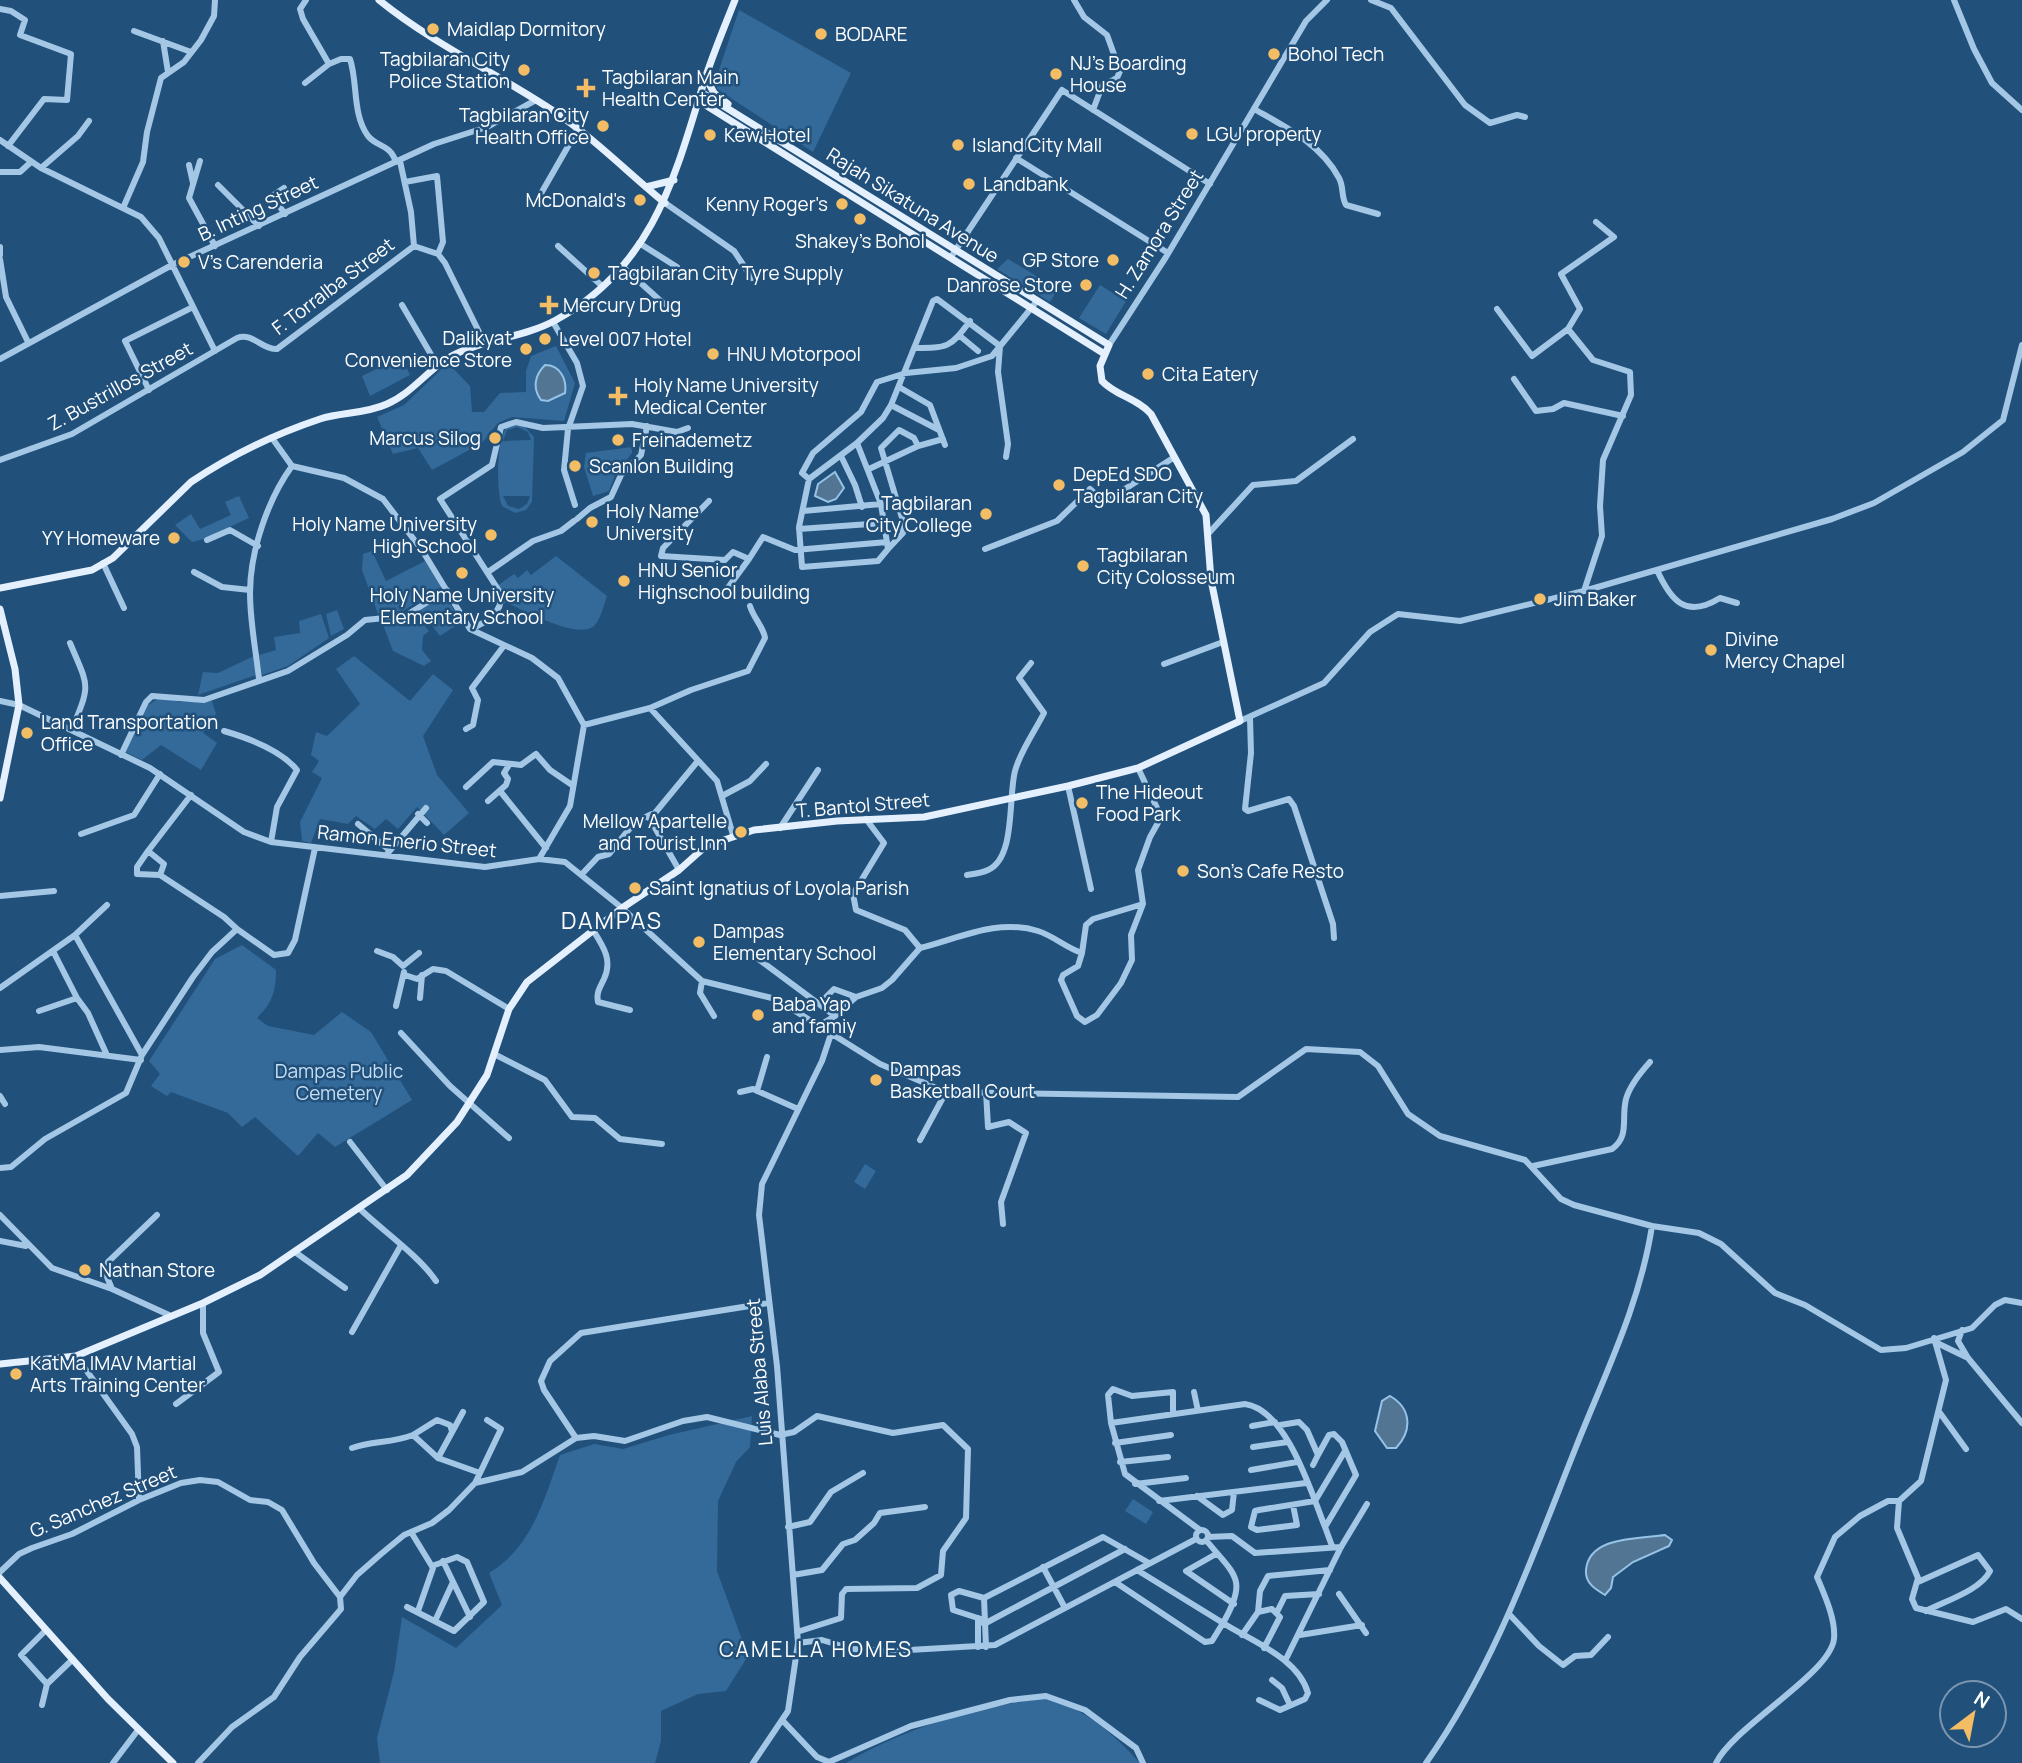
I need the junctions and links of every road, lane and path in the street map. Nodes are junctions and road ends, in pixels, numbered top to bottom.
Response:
1 (4, 0) edge
2 (215, 0) edge
3 (306, 0) edge
4 (379, 0) edge
5 (735, 0) edge
6 (1074, 0) edge
7 (1327, 0) edge
8 (1371, 0) edge
9 (1954, 0) edge
10 (0, 8) edge
11 (134, 31) dead end
12 (163, 41) junction
13 (191, 52) junction
14 (330, 64) junction
15 (168, 72) junction
16 (706, 78) junction
17 (304, 83) dead end
18 (700, 96) junction
19 (536, 100) junction
20 (1254, 109) junction
21 (1093, 110) junction
22 (2022, 110) edge
23 (732, 111) junction
24 (1525, 117) dead end
25 (89, 121) dead end
26 (578, 129) junction
27 (0, 140) edge
28 (8, 146) junction
29 (1016, 158) junction
30 (200, 161) dead end
31 (398, 161) junction
32 (804, 161) junction
33 (31, 162) junction
34 (41, 168) junction
35 (196, 171) junction
36 (0, 172) edge
37 (674, 180) junction
38 (405, 182) junction
39 (193, 183) junction
40 (1210, 184) junction
41 (218, 185) dead end
42 (646, 187) junction
43 (284, 188) dead end
44 (539, 197) dead end
45 (665, 203) junction
46 (123, 208) junction
47 (285, 214) junction
48 (1378, 214) dead end
49 (1596, 222) dead end
50 (259, 226) junction
51 (639, 243) junction
52 (215, 246) junction
53 (414, 246) junction
54 (558, 246) dead end
55 (0, 247) edge
56 (956, 250) junction
57 (1168, 253) junction
58 (438, 254) junction
59 (0, 257) edge
60 (967, 257) junction
61 (951, 258) junction
62 (961, 264) junction
63 (172, 265) junction
64 (623, 267) junction
65 (677, 267) dead end
66 (752, 278) dead end
67 (601, 286) junction
68 (1037, 301) junction
69 (664, 304) dead end
70 (402, 305) dead end
71 (193, 307) junction
72 (1032, 309) junction
73 (1497, 309) dead end
74 (971, 321) junction
75 (553, 322) junction
76 (1568, 329) junction
77 (960, 336) junction
78 (28, 342) junction
79 (484, 342) junction
80 (1109, 345) junction
81 (2022, 345) edge
82 (1000, 346) junction
83 (914, 348) junction
84 (215, 351) junction
85 (978, 351) dead end
86 (1103, 353) junction
87 (0, 359) edge
88 (436, 363) junction
89 (906, 373) junction
90 (1514, 379) dead end
91 (899, 387) junction
92 (149, 390) junction
93 (891, 405) junction
94 (1623, 416) junction
95 (647, 426) junction
96 (568, 429) junction
97 (688, 429) dead end
98 (939, 430) junction
99 (272, 438) junction
100 (1353, 439) dead end
101 (857, 443) junction
102 (918, 446) junction
103 (841, 456) junction
104 (1006, 457) dead end
105 (1174, 458) junction
106 (0, 460) edge
107 (886, 462) junction
108 (292, 466) junction
109 (869, 469) junction
110 (809, 479) junction
111 (709, 501) dead end
112 (881, 504) junction
113 (862, 507) junction
114 (803, 511) junction
115 (577, 513) junction
116 (884, 523) junction
117 (799, 529) junction
118 (1208, 534) junction
119 (207, 540) dead end
120 (258, 546) junction
121 (888, 546) junction
122 (800, 548) junction
123 (985, 549) dead end
124 (748, 559) junction
125 (103, 563) junction
126 (1657, 570) junction
127 (194, 572) dead end
128 (488, 572) junction
129 (0, 588) edge
130 (727, 589) dead end
131 (250, 590) junction
132 (447, 590) junction
133 (1584, 592) junction
134 (1737, 603) dead end
135 (750, 606) dead end
136 (124, 608) dead end
137 (0, 609) edge
138 (470, 629) junction
139 (1223, 642) junction
140 (70, 643) dead end
141 (503, 647) junction
142 (1031, 663) dead end
143 (1164, 664) dead end
144 (259, 679) junction
145 (0, 701) edge
146 (19, 705) junction
147 (650, 708) junction
148 (1250, 718) junction
149 (1240, 721) junction
150 (584, 725) junction
151 (72, 729) junction
152 (466, 729) dead end
153 (224, 731) dead end
154 (121, 755) junction
155 (697, 762) junction
156 (766, 764) dead end
157 (509, 765) junction
158 (1138, 768) junction
159 (818, 770) dead end
160 (160, 774) junction
161 (572, 785) junction
162 (1068, 786) junction
163 (466, 787) dead end
164 (500, 791) junction
165 (191, 794) junction
166 (722, 796) junction
167 (0, 798) edge
168 (1009, 798) junction
169 (488, 801) dead end
170 (426, 808) dead end
171 (418, 814) junction
172 (652, 814) junction
173 (866, 819) junction
174 (427, 823) dead end
175 (358, 824) dead end
176 (780, 828) junction
177 (81, 834) dead end
178 (733, 835) junction
179 (271, 842) junction
180 (315, 848) junction
181 (546, 848) junction
182 (148, 851) junction
183 (387, 852) junction
184 (539, 859) junction
185 (679, 870) junction
186 (582, 874) junction
187 (160, 875) junction
188 (967, 875) dead end
189 (1091, 889) dead end
190 (54, 891) dead end
191 (0, 896) edge
192 (1143, 904) junction
193 (107, 905) dead end
194 (622, 908) junction
195 (237, 929) junction
196 (593, 930) junction
197 (75, 935) junction
198 (1334, 938) dead end
199 (920, 948) junction
200 (53, 951) junction
201 (377, 951) dead end
202 (749, 952) dead end
203 (419, 953) dead end
204 (1082, 953) junction
205 (403, 967) junction
206 (405, 975) junction
207 (422, 975) junction
208 (702, 981) junction
209 (0, 988) edge
210 (856, 997) junction
211 (77, 998) junction
212 (420, 998) dead end
213 (819, 1004) junction
214 (396, 1006) dead end
215 (509, 1009) junction
216 (630, 1010) dead end
217 (39, 1011) dead end
218 (713, 1016) dead end
219 (835, 1016) junction
220 (820, 1025) junction
221 (401, 1033) dead end
222 (831, 1034) junction
223 (0, 1050) edge
224 (106, 1053) junction
225 (496, 1055) junction
226 (141, 1057) junction
227 (767, 1057) dead end
228 (1650, 1062) dead end
229 (757, 1091) junction
230 (986, 1092) junction
231 (740, 1093) dead end
232 (946, 1093) junction
233 (0, 1096) edge
234 (5, 1104) dead end
235 (470, 1104) junction
236 (798, 1109) junction
237 (509, 1138) dead end
238 (920, 1140) dead end
239 (350, 1142) dead end
240 (662, 1144) dead end
241 (1533, 1166) junction
242 (0, 1168) edge
243 (387, 1190) junction
244 (360, 1209) junction
245 (0, 1215) edge
246 (157, 1215) dead end
247 (1003, 1224) dead end
248 (1653, 1226) junction
249 (0, 1241) edge
250 (27, 1246) junction
251 (400, 1247) junction
252 (295, 1252) junction
253 (436, 1281) dead end
254 (345, 1287) dead end
255 (112, 1289) junction
256 (204, 1303) junction
257 (768, 1303) junction
258 (2022, 1303) edge
259 (169, 1315) junction
260 (1962, 1330) junction
261 (352, 1332) dead end
262 (1947, 1333) junction
263 (1935, 1340) junction
264 (1958, 1341) junction
265 (76, 1356) junction
266 (1968, 1358) junction
267 (0, 1364) edge
268 (1194, 1392) dead end
269 (176, 1404) dead end
270 (1198, 1411) junction
271 (463, 1412) dead end
272 (1940, 1413) junction
273 (1173, 1414) junction
274 (487, 1420) dead end
275 (1111, 1423) junction
276 (1277, 1423) junction
277 (2022, 1423) edge
278 (1252, 1426) dead end
279 (452, 1431) junction
280 (413, 1435) junction
281 (780, 1435) junction
282 (1171, 1435) dead end
283 (576, 1438) junction
284 (1288, 1442) junction
285 (1115, 1443) junction
286 (1253, 1447) dead end
287 (352, 1448) dead end
288 (1966, 1449) dead end
289 (1345, 1451) junction
290 (1318, 1455) junction
291 (1168, 1457) dead end
292 (438, 1458) junction
293 (1119, 1462) junction
294 (1297, 1462) junction
295 (1313, 1465) dead end
296 (1251, 1470) dead end
297 (480, 1473) junction
298 (863, 1473) dead end
299 (1186, 1478) dead end
300 (475, 1483) junction
301 (1306, 1483) junction
302 (1135, 1484) junction
303 (1234, 1492) junction
304 (1197, 1496) junction
305 (139, 1500) junction
306 (1159, 1501) junction
307 (1315, 1501) junction
308 (1899, 1501) junction
309 (1367, 1504) dead end
310 (1293, 1505) junction
311 (925, 1507) dead end
312 (788, 1527) junction
313 (1325, 1527) junction
314 (1200, 1530) junction
315 (411, 1532) junction
316 (1196, 1539) junction
317 (1207, 1539) junction
318 (1332, 1546) junction
319 (1341, 1547) junction
320 (1125, 1549) junction
321 (1216, 1553) junction
322 (443, 1561) junction
323 (1149, 1563) junction
324 (432, 1566) junction
325 (1043, 1567) junction
326 (1137, 1570) junction
327 (1330, 1570) junction
328 (793, 1575) junction
329 (0, 1576) edge
330 (453, 1582) junction
331 (1115, 1582) junction
332 (1918, 1582) junction
333 (1053, 1588) junction
334 (1319, 1594) junction
335 (1339, 1594) dead end
336 (340, 1597) junction
337 (984, 1598) junction
338 (1234, 1604) junction
339 (407, 1607) dead end
340 (1065, 1608) junction
341 (418, 1611) junction
342 (1258, 1612) junction
343 (1278, 1612) junction
344 (1924, 1612) junction
345 (1508, 1614) junction
346 (470, 1617) junction
347 (2022, 1619) edge
348 (435, 1621) junction
349 (982, 1621) junction
350 (1223, 1623) junction
351 (1362, 1625) junction
352 (46, 1630) junction
353 (797, 1632) junction
354 (1366, 1633) dead end
355 (1242, 1635) junction
356 (1300, 1635) junction
357 (1608, 1637) dead end
358 (798, 1643) junction
359 (982, 1647) junction
360 (1264, 1648) junction
361 (72, 1660) junction
362 (1285, 1661) junction
363 (1272, 1680) dead end
364 (47, 1684) junction
365 (1259, 1700) dead end
366 (42, 1705) dead end
367 (1290, 1705) junction
368 (783, 1722) junction
369 (138, 1730) junction
370 (113, 1763) edge
371 (173, 1763) edge
372 (198, 1763) edge
373 (753, 1763) edge
374 (1143, 1763) edge
375 (1426, 1763) edge
376 (1716, 1763) edge

1 - 10 street
2 - 13 street
3 - 14 street
4 - 19 main road
5 - 16 main road
6 - 21 street
7 - 20 street, H. Zamora Street
8 - 24 street
9 - 22 street
10 - 28 street
11 - 12 street
12 - 13 street
12 - 15 street
13 - 15 street
14 - 17 street
14 - 31 street
15 - 46 street
16 - 18 main road
16 - 23 main road
18 - 23 main road, Rajah Sikatuna Avenue
18 - 32 main road
18 - 37 main road
19 - 26 main road
19 - 31 street, B. Inting Street
20 - 40 street, H. Zamora Street
20 - 48 street
21 - 29 street
21 - 40 street
23 - 32 main road, Rajah Sikatuna Avenue
25 - 34 street
26 - 42 main road
26 - 44 street
27 - 28 street
28 - 33 street
29 - 56 street
29 - 57 street
30 - 35 street
31 - 38 street
31 - 47 street, B. Inting Street
32 - 56 main road, Rajah Sikatuna Avenue
32 - 61 main road
33 - 34 street
33 - 36 street
34 - 46 street
35 - 39 street
35 - 39 street
37 - 42 main road
37 - 45 main road
38 - 53 street
38 - 58 street
39 - 52 street
40 - 57 street, H. Zamora Street
41 - 50 street
42 - 45 main road
43 - 47 street
45 - 51 main road
45 - 66 street
46 - 63 street
47 - 50 street, B. Inting Street
49 - 76 street
50 - 52 street, B. Inting Street
51 - 64 main road
51 - 65 street
52 - 63 street, B. Inting Street
53 - 58 street, F. Torralba Street
53 - 84 street, F. Torralba Street
54 - 67 street
55 - 59 street
56 - 60 main road, Rajah Sikatuna Avenue
56 - 61 street
57 - 80 street, H. Zamora Street
58 - 79 street
59 - 78 street
60 - 62 main road
60 - 68 main road, Rajah Sikatuna Avenue
61 - 62 main road
62 - 72 main road
63 - 71 street
63 - 78 street, B. Inting Street
64 - 67 main road
64 - 69 street
67 - 75 main road
68 - 72 street
68 - 80 main road, Rajah Sikatuna Avenue
70 - 88 street
71 - 84 street
71 - 92 street
72 - 82 street
72 - 86 main road
73 - 76 street
74 - 77 street
74 - 82 street
74 - 83 street
75 - 79 main road
75 - 96 street
76 - 94 street
77 - 83 street
77 - 85 street
78 - 87 street, B. Inting Street
79 - 88 main road
80 - 86 main road
81 - 126 street
82 - 89 street
82 - 104 street
83 - 89 street
84 - 92 street, Z. Bustrillos Street
86 - 105 main road
88 - 99 main road
89 - 91 street
89 - 110 street
90 - 94 street
91 - 93 street
91 - 98 street
92 - 106 street, Z. Bustrillos Street
93 - 98 street
93 - 101 street
94 - 133 street
95 - 96 street
95 - 97 street
95 - 115 street
96 - 115 street
96 - 128 street
98 - 102 street
99 - 108 street
99 - 125 main road
100 - 118 street
101 - 103 street
101 - 109 street
102 - 107 street
102 - 107 street
103 - 110 street
103 - 113 street
105 - 118 main road
105 - 123 street
107 - 109 street
107 - 121 street
108 - 120 street
108 - 132 street
109 - 112 street
110 - 114 street
111 - 124 street
112 - 113 street
112 - 116 street
113 - 114 street
114 - 117 street
115 - 128 street
116 - 117 street
116 - 121 street
117 - 122 street
118 - 139 main road
119 - 120 street
120 - 131 street
121 - 122 street
121 - 122 street
122 - 124 street
124 - 130 street
125 - 129 main road
125 - 136 street
126 - 133 street
126 - 134 street
127 - 131 street
128 - 138 street
131 - 144 street
132 - 138 street
132 - 144 street
133 - 148 street
135 - 147 street
137 - 146 main road
138 - 141 street
139 - 143 street
139 - 149 main road
140 - 151 street
141 - 150 street
141 - 152 street
142 - 168 street
144 - 154 street
145 - 146 street, Ramon Enerio Street
146 - 151 street, Ramon Enerio Street
146 - 167 main road
147 - 150 street
147 - 155 street
148 - 149 street
148 - 198 street
149 - 158 main road, T. Bantol Street
150 - 161 street
151 - 154 street, Ramon Enerio Street
153 - 179 street
154 - 160 street, Ramon Enerio Street
155 - 166 street
155 - 172 street
156 - 166 street
157 - 161 street
157 - 163 street
157 - 164 street
158 - 162 main road, T. Bantol Street
158 - 192 street
159 - 176 street
160 - 165 street, Ramon Enerio Street
160 - 177 street
161 - 181 street
162 - 168 main road, T. Bantol Street
162 - 189 street
164 - 169 street
164 - 181 street
165 - 179 street, Ramon Enerio Street
165 - 182 street
166 - 178 street
168 - 173 main road, T. Bantol Street
168 - 188 street
170 - 171 street
171 - 174 street
171 - 183 street
172 - 185 street
172 - 186 street
173 - 176 main road, T. Bantol Street
173 - 199 street
175 - 183 street
176 - 178 main road, T. Bantol Street
178 - 185 main road, T. Bantol Street
179 - 180 street, Ramon Enerio Street
180 - 183 street, Ramon Enerio Street
180 - 195 street
181 - 184 street
182 - 187 street
182 - 187 street
183 - 184 street, Ramon Enerio Street
184 - 186 street, Ramon Enerio Street
185 - 194 main road, T. Bantol Street
186 - 194 street, Ramon Enerio Street
187 - 195 street
190 - 191 street
192 - 204 street
192 - 204 street
193 - 197 street
194 - 196 main road, T. Bantol Street
194 - 208 street, Ramon Enerio Street
195 - 226 street
196 - 215 main road, T. Bantol Street
196 - 216 street
197 - 200 street
197 - 226 street
199 - 204 street
199 - 210 street
200 - 209 street
200 - 211 street
201 - 205 street
202 - 213 street
203 - 205 street
205 - 206 street
206 - 207 street
206 - 214 street
207 - 212 street
207 - 215 street
208 - 218 street
208 - 220 street, Ramon Enerio Street
210 - 213 street
210 - 219 street
211 - 217 street
211 - 224 street
213 - 219 street
215 - 225 main road, T. Bantol Street
219 - 220 street
220 - 222 street, Ramon Enerio Street
221 - 235 street
222 - 232 street, Ramon Enerio Street
222 - 236 street, Luis Alaba Street
223 - 224 street
224 - 226 street
225 - 235 main road, T. Bantol Street
225 - 240 street
226 - 242 street
227 - 229 street
228 - 241 street
229 - 231 street
229 - 236 street
230 - 232 street
230 - 241 street
230 - 247 street
232 - 238 street
233 - 234 street
235 - 237 street
235 - 243 main road, T. Bantol Street
236 - 257 street, Luis Alaba Street
239 - 243 street
241 - 248 street
243 - 244 main road, T. Bantol Street
244 - 251 street
244 - 252 main road, T. Bantol Street
245 - 250 street
246 - 255 street
248 - 263 street
248 - 345 street
249 - 250 street
250 - 255 street
251 - 253 street
251 - 261 street
252 - 254 street
252 - 256 main road, T. Bantol Street
255 - 259 street
256 - 259 main road, T. Bantol Street
256 - 269 street
257 - 281 street, Luis Alaba Street
257 - 283 street
258 - 260 street
259 - 265 main road, T. Bantol Street
260 - 262 street
260 - 264 street
262 - 263 street
262 - 264 street
263 - 266 street
263 - 272 street
264 - 266 street
265 - 267 main road, T. Bantol Street
265 - 305 street
266 - 277 street
268 - 270 street
270 - 273 street
270 - 276 street
271 - 279 street
272 - 288 street
272 - 308 street
273 - 275 street
273 - 275 street
274 - 297 street
275 - 285 street
276 - 278 street
276 - 284 street
276 - 290 street
279 - 280 street
279 - 292 street
280 - 287 street
280 - 292 street
281 - 283 street
281 - 312 street, Luis Alaba Street
281 - 353 street
282 - 285 street
283 - 300 street
284 - 286 street
284 - 294 street
285 - 293 street
289 - 290 street
289 - 307 street
289 - 313 street
290 - 295 street
291 - 293 street
292 - 297 street
293 - 302 street
294 - 296 street
294 - 301 street
297 - 300 street
298 - 312 street
299 - 302 street
300 - 315 street
301 - 303 street
301 - 307 street
302 - 306 street
303 - 304 street
303 - 304 street
304 - 306 street
305 - 329 street, G. Sanchez Street
305 - 336 street, G. Sanchez Street
306 - 314 street
307 - 310 street
307 - 313 street
308 - 332 street
308 - 376 street
309 - 319 street
310 - 310 street
311 - 328 street
312 - 328 street, Luis Alaba Street
313 - 318 street
314 - 316 street
314 - 317 street
315 - 324 street
315 - 336 street
316 - 317 street
316 - 323 street
317 - 318 street
317 - 321 street
318 - 319 street
319 - 327 street
320 - 323 street
320 - 325 street
320 - 333 street
321 - 338 street
321 - 338 street
322 - 324 street
322 - 330 street
322 - 346 street
323 - 326 street
324 - 341 street
325 - 333 street
325 - 337 street
326 - 331 street
326 - 350 street
327 - 334 street
327 - 342 street
328 - 353 street, Luis Alaba Street
329 - 352 main road
330 - 346 street
330 - 348 street
331 - 340 street
331 - 350 street
332 - 344 street
332 - 344 street
333 - 340 street
333 - 349 street
334 - 343 street
334 - 356 street
335 - 351 street
336 - 372 street
337 - 349 street
337 - 349 street
338 - 350 street
339 - 341 street
340 - 359 street
341 - 348 street
342 - 343 street
342 - 355 street
343 - 360 street
344 - 347 street
345 - 357 street
345 - 375 street
346 - 348 street
349 - 359 street
350 - 355 street
351 - 354 street
351 - 356 street
352 - 361 main road
352 - 364 street
353 - 358 street, Luis Alaba Street
355 - 360 street
356 - 362 street
358 - 359 street
358 - 368 street, Luis Alaba Street
360 - 362 street
361 - 364 street
361 - 369 main road
362 - 367 street
363 - 367 street
364 - 366 street
365 - 367 street
368 - 373 street
368 - 374 street
369 - 370 street
369 - 371 main road

